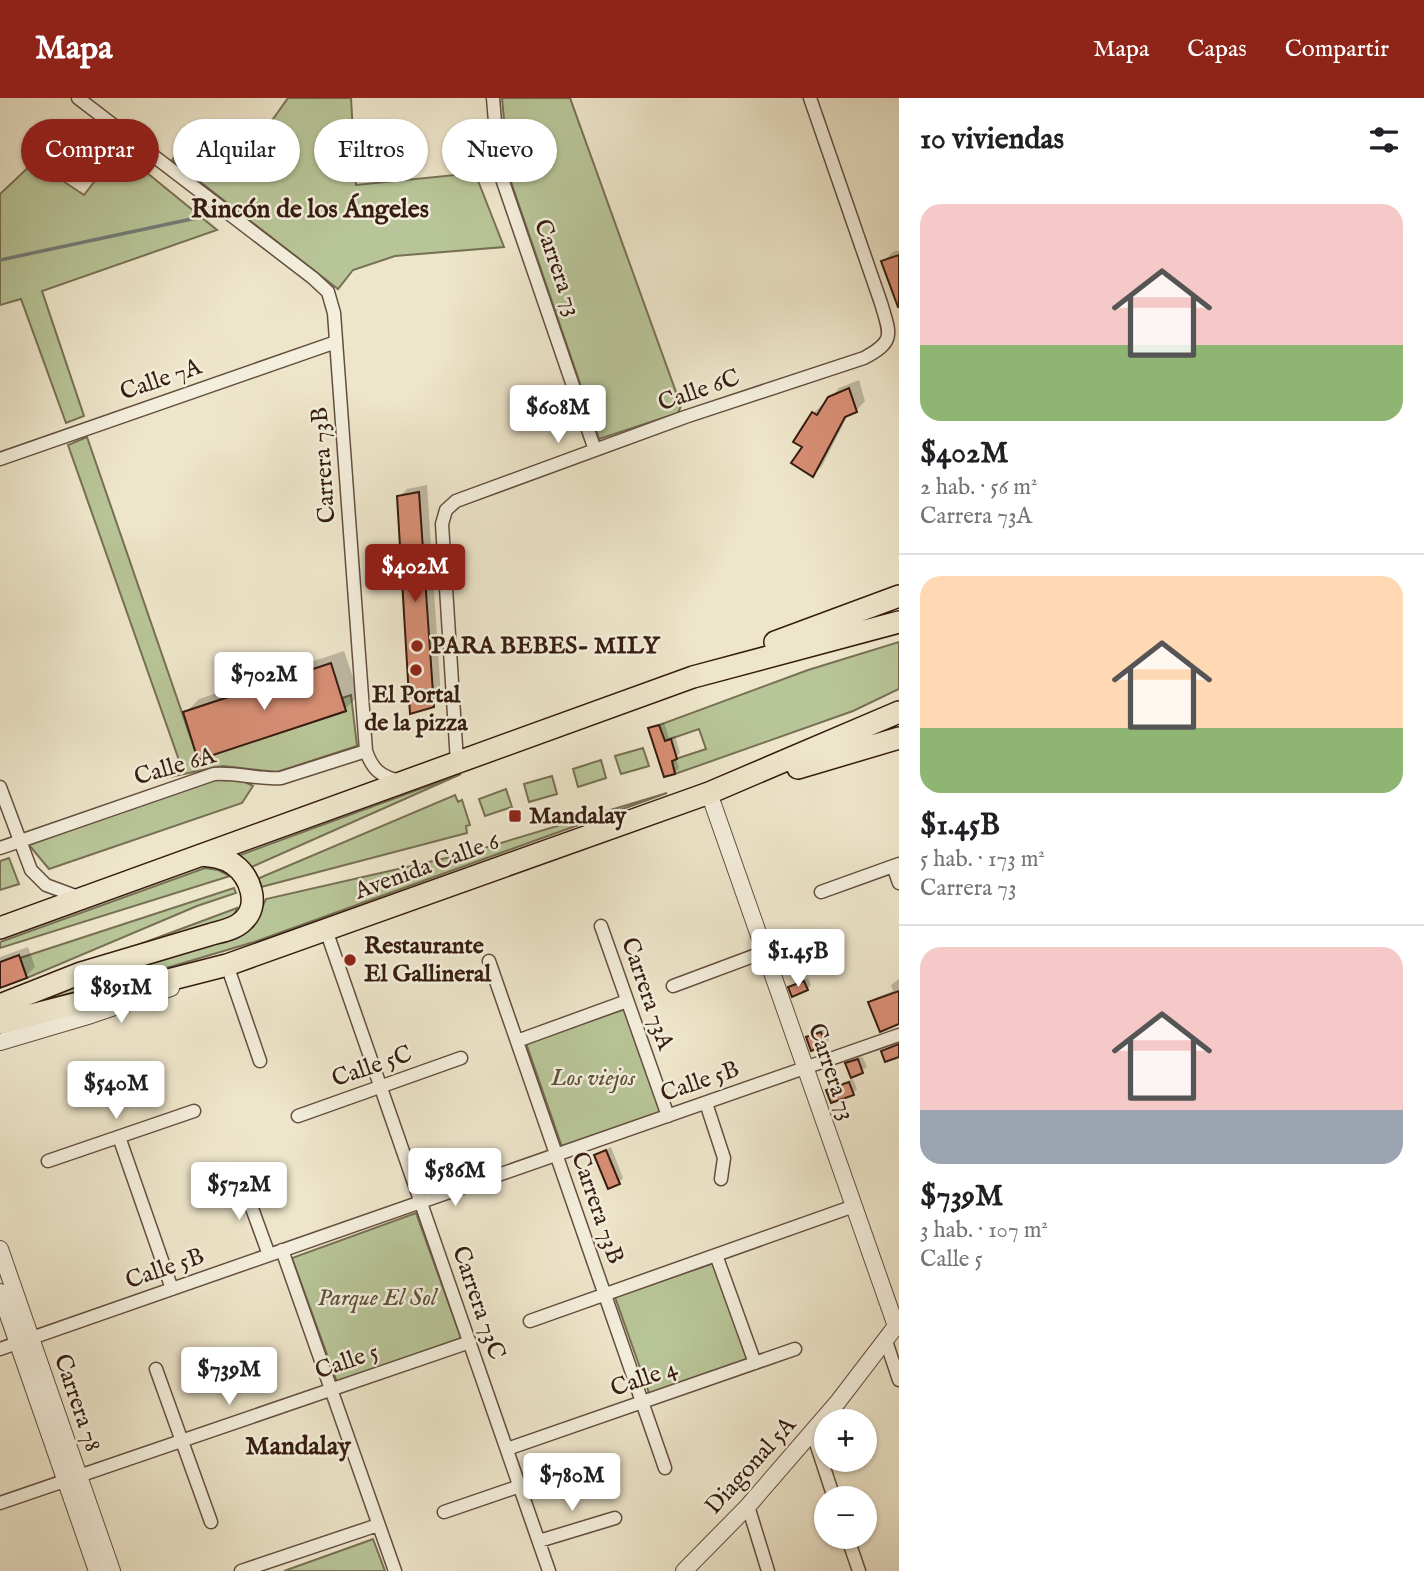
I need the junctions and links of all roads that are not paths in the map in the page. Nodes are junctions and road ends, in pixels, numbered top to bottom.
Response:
1 (78, 98) edge
2 (493, 98) edge
3 (810, 98) edge
4 (336, 342) junction
5 (595, 450) junction
6 (0, 459) edge
7 (899, 596) edge
8 (899, 622) edge
9 (692, 677) junction
10 (899, 712) edge
11 (899, 738) edge
12 (366, 751) junction
13 (457, 762) junction
14 (404, 781) junction
15 (0, 788) edge
16 (709, 793) junction
17 (19, 842) junction
18 (0, 848) edge
19 (200, 855) junction
20 (896, 865) edge
21 (899, 883) edge
22 (821, 892) dead end
23 (81, 898) junction
24 (601, 926) dead end
25 (0, 928) edge
26 (326, 930) junction
27 (764, 952) junction
28 (489, 961) dead end
29 (227, 965) junction
30 (673, 986) dead end
31 (627, 1001) junction
32 (0, 1005) edge
33 (0, 1023) edge
34 (899, 1035) edge
35 (517, 1041) junction
36 (0, 1042) edge
37 (461, 1058) dead end
38 (260, 1061) dead end
39 (805, 1068) junction
40 (381, 1087) junction
41 (706, 1103) junction
42 (194, 1111) dead end
43 (298, 1116) dead end
44 (668, 1116) junction
45 (119, 1137) junction
46 (556, 1155) junction
47 (48, 1161) dead end
48 (241, 1178) dead end
49 (721, 1179) dead end
50 (421, 1202) junction
51 (854, 1206) junction
52 (0, 1249) edge
53 (282, 1250) junction
54 (269, 1255) junction
55 (716, 1255) junction
56 (172, 1289) junction
57 (0, 1292) edge
58 (605, 1294) junction
59 (530, 1321) dead end
60 (898, 1324) edge
61 (24, 1340) junction
62 (886, 1341) junction
63 (470, 1342) junction
64 (0, 1349) edge
65 (795, 1349) dead end
66 (755, 1363) junction
67 (156, 1369) dead end
68 (899, 1380) edge
69 (331, 1390) junction
70 (642, 1402) junction
71 (812, 1431) junction
72 (182, 1441) junction
73 (507, 1449) junction
74 (665, 1468) dead end
75 (72, 1478) junction
76 (520, 1486) junction
77 (830, 1486) edge
78 (0, 1503) edge
79 (748, 1506) junction
80 (444, 1512) dead end
81 (615, 1518) dead end
82 (211, 1522) dead end
83 (378, 1525) junction
84 (539, 1541) junction
85 (851, 1549) edge
86 (270, 1566) edge
87 (97, 1571) edge
88 (112, 1571) edge
89 (241, 1571) edge
90 (395, 1571) edge
91 (550, 1571) edge
92 (684, 1571) edge
93 (768, 1571) edge
94 (859, 1571) edge

1 - 4 street, Carrera 73B
2 - 5 street, Carrera 73
3 - 5 street, Calle 6C
4 - 6 street, Calle 7A
4 - 12 street, Carrera 73B
5 - 13 street, Calle 6C
7 - 9 highway
8 - 9 highway
9 - 13 highway
10 - 16 highway, Avenida Calle 6
11 - 16 highway
12 - 14 street
12 - 17 street, Calle 6A
13 - 14 highway
14 - 19 highway
15 - 17 street
16 - 26 highway, Avenida Calle 6
16 - 27 street, Carrera 73
17 - 18 street, Calle 6A
17 - 23 street
19 - 23 highway
19 - 32 highway
20 - 21 street
20 - 22 street
23 - 25 highway
24 - 31 street, Carrera 73A
26 - 29 highway, Avenida Calle 6
26 - 40 street, Carrera 73C
27 - 30 street
27 - 39 street, Carrera 73
28 - 35 street, Carrera 73B
29 - 33 highway, Avenida Calle 6
29 - 36 street
29 - 38 street
31 - 35 street
31 - 44 street, Carrera 73A
34 - 39 street, Calle 5B
35 - 46 street, Carrera 73B
37 - 40 street, Calle 5C
39 - 41 street, Calle 5B
39 - 51 street, Carrera 73
40 - 43 street, Calle 5C
40 - 50 street, Carrera 73C
41 - 44 street, Calle 5B
41 - 49 street
42 - 45 street
44 - 46 street, Calle 5B
45 - 47 street
45 - 56 street
46 - 50 street, Calle 5B
46 - 58 street, Carrera 73B
48 - 54 street
50 - 53 street, Calle 5B
50 - 63 street, Carrera 73C
51 - 55 street
51 - 60 street, Carrera 73
52 - 61 street, Carrera 78
53 - 54 street, Calle 5B
53 - 69 street
54 - 56 street, Calle 5B
55 - 58 street
55 - 66 street
56 - 61 street, Calle 5B
57 - 61 street, Carrera 78
58 - 59 street
58 - 70 street, Carrera 73B
60 - 62 street, Diagonal 5A
61 - 64 street, Calle 5B
61 - 75 street, Carrera 78
62 - 68 street
62 - 71 street, Diagonal 5A
63 - 69 street, Calle 5
63 - 73 street, Carrera 73C
65 - 66 street, Calle 4
66 - 70 street, Calle 4
67 - 72 street
69 - 72 street, Calle 5
69 - 83 street
70 - 73 street, Calle 4
70 - 74 street, Carrera 73B
71 - 77 street
71 - 79 street, Diagonal 5A
72 - 75 street, Calle 5
72 - 82 street
73 - 76 street, Carrera 73C
75 - 78 street, Calle 5
75 - 87 street, Carrera 78
75 - 88 street, Carrera 78
76 - 80 street
76 - 84 street, Carrera 73C
79 - 92 street, Diagonal 5A
79 - 93 street
81 - 84 street
83 - 86 street
83 - 90 street
84 - 91 street, Carrera 73C
85 - 94 street
86 - 89 street

